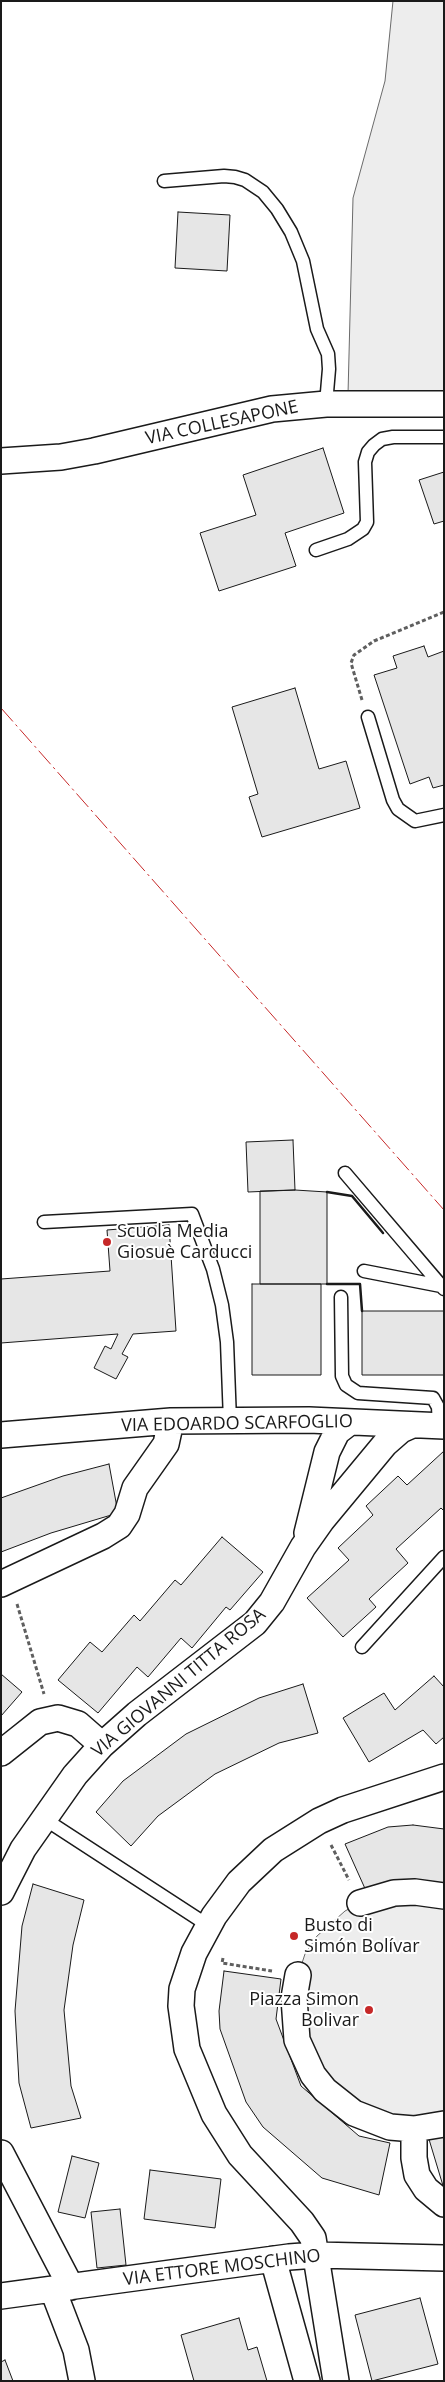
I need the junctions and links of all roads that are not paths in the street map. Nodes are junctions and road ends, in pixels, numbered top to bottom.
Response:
1 (164, 181) dead end
2 (326, 404) junction
3 (444, 404) edge
4 (444, 437) edge
5 (1, 460) edge
6 (316, 550) dead end
7 (368, 717) road end
8 (444, 815) edge
9 (345, 1173) dead end
10 (44, 1222) dead end
11 (364, 1271) dead end
12 (442, 1288) edge
13 (341, 1297) dead end
14 (309, 1420) junction
15 (171, 1421) junction
16 (230, 1421) junction
17 (358, 1423) junction
18 (410, 1426) junction
19 (441, 1426) edge
20 (1, 1435) edge
21 (325, 1458) junction
22 (362, 1471) junction
23 (303, 1547) junction
24 (444, 1557) edge
25 (5, 1582) edge
26 (362, 1647) dead end
27 (102, 1745) junction
28 (1, 1753) edge
29 (444, 1777) edge
30 (43, 1818) junction
31 (1, 1892) edge
32 (444, 1896) edge
33 (360, 1903) road end
34 (209, 1926) junction
35 (298, 1975) road end
36 (444, 2124) edge
37 (414, 2129) junction
38 (1, 2153) edge
39 (444, 2204) edge
40 (316, 2254) junction
41 (444, 2258) edge
42 (273, 2259) junction
43 (62, 2288) junction
44 (1, 2296) edge
45 (82, 2381) edge
46 (307, 2381) edge
47 (336, 2381) edge

1 - 2 lane
2 - 3 street, VIA COLLESAPONE
2 - 5 street, VIA COLLESAPONE
4 - 6 lane
7 - 8 lane
9 - 12 lane
10 - 16 lane
11 - 12 lane
13 - 19 lane
14 - 16 street, VIA EDOARDO SCARFOGLIO
14 - 17 street, VIA EDOARDO SCARFOGLIO
14 - 21 street, VIA GIOVANNI TITTA ROSA
15 - 16 street, VIA EDOARDO SCARFOGLIO
15 - 20 street, VIA EDOARDO SCARFOGLIO
15 - 25 street
17 - 18 street, VIA EDOARDO SCARFOGLIO
17 - 21 street, VIA GIOVANNI TITTA ROSA
17 - 22 street, VIA GIOVANNI TITTA ROSA
18 - 19 street, VIA EDOARDO SCARFOGLIO
18 - 22 street, VIA GIOVANNI TITTA ROSA
21 - 23 street, VIA GIOVANNI TITTA ROSA
22 - 23 street, VIA GIOVANNI TITTA ROSA
23 - 27 street, VIA GIOVANNI TITTA ROSA
24 - 26 lane
27 - 28 street
27 - 30 street, VIA GIOVANNI TITTA ROSA
29 - 34 street
30 - 31 street, VIA GIOVANNI TITTA ROSA
30 - 34 lane
32 - 33 street
34 - 40 street
35 - 37 street
36 - 37 street
37 - 39 street
38 - 43 street
40 - 41 street, VIA ETTORE MOSCHINO
40 - 42 street, VIA ETTORE MOSCHINO
40 - 47 street
42 - 43 street, VIA ETTORE MOSCHINO
42 - 46 street
43 - 44 street, VIA ETTORE MOSCHINO
43 - 45 street

